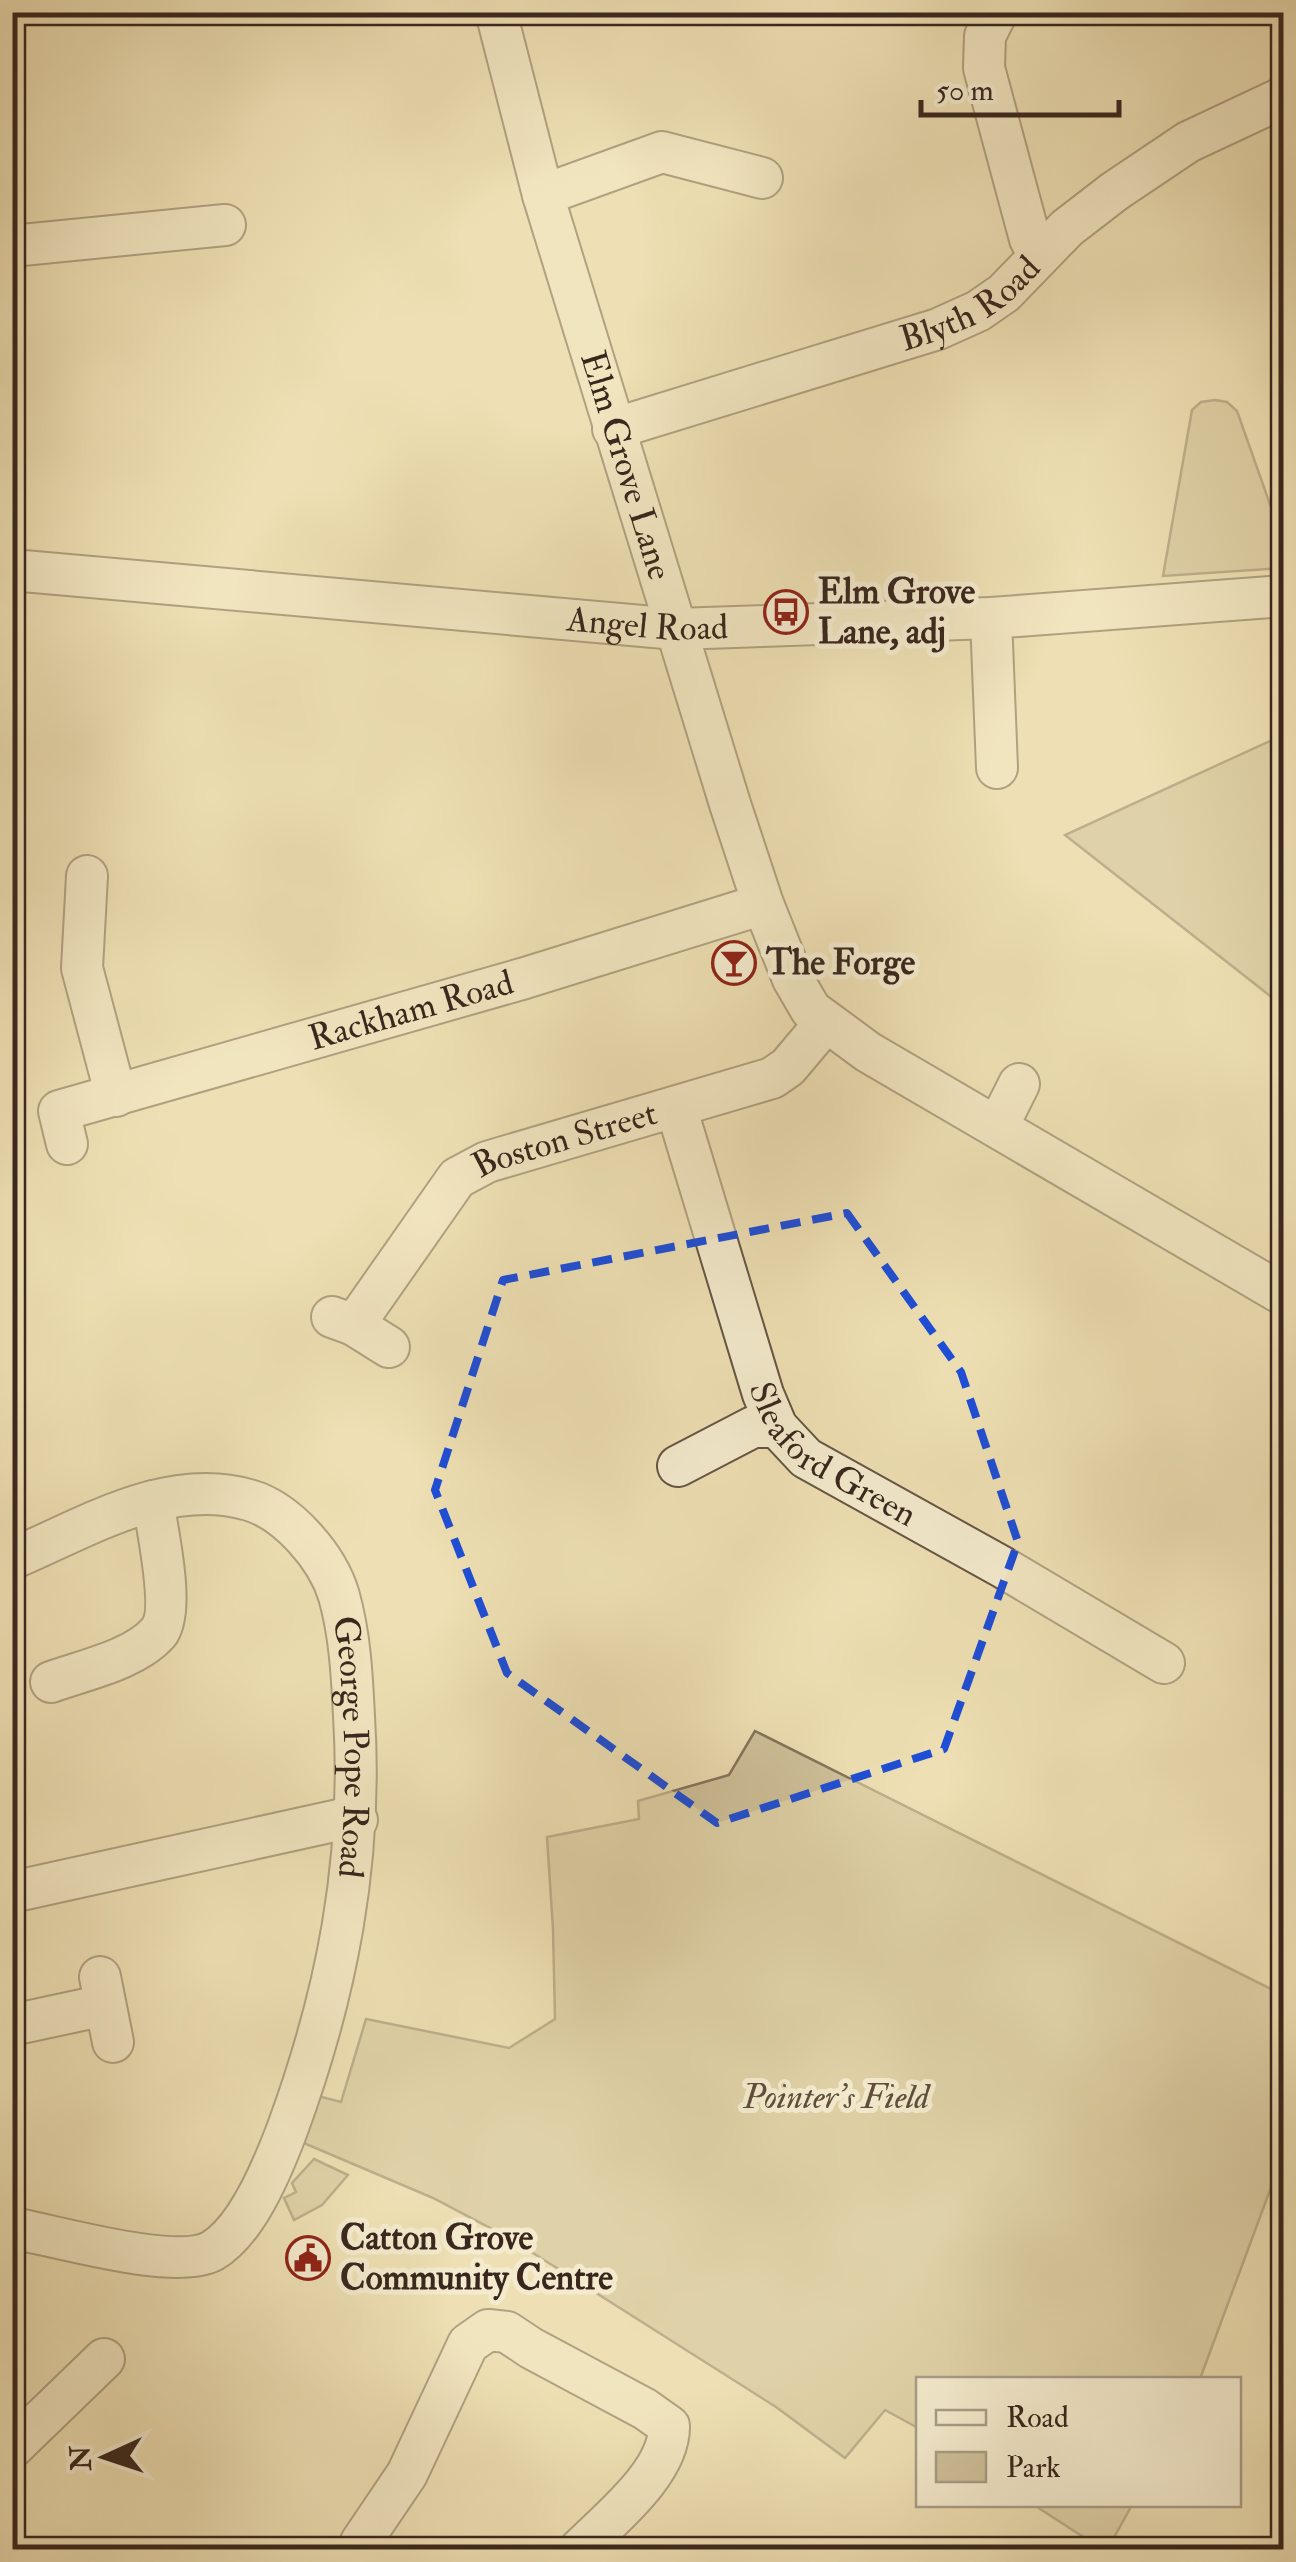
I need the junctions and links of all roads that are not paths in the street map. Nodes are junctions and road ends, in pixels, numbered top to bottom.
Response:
1 (496, 12) edge
2 (997, 12) edge
3 (1284, 97) edge
4 (762, 178) dead end
5 (542, 195) junction
6 (225, 225) dead end
7 (12, 246) edge
8 (1039, 256) junction
9 (614, 430) junction
10 (12, 570) edge
11 (1284, 596) edge
12 (991, 618) junction
13 (676, 629) junction
14 (997, 768) dead end
15 (87, 876) dead end
16 (763, 904) junction
17 (825, 1022) junction
18 (1019, 1084) dead end
19 (116, 1096) junction
20 (676, 1107) junction
21 (59, 1112) dead end
22 (998, 1126) junction
23 (1284, 1295) edge
24 (389, 1347) dead end
25 (777, 1426) junction
26 (678, 1466) dead end
27 (153, 1502) junction
28 (12, 1559) edge
29 (1164, 1664) dead end
30 (51, 1682) dead end
31 (357, 1820) junction
32 (12, 1892) edge
33 (106, 2008) dead end
34 (12, 2025) edge
35 (12, 2228) edge
36 (104, 2359) dead end
37 (12, 2448) edge
38 (360, 2550) edge
39 (579, 2550) edge

1 - 5 street, Elm Grove Lane
2 - 8 street
3 - 8 street, Blyth Road
4 - 5 street
5 - 9 street, Elm Grove Lane
6 - 7 street
8 - 9 street, Blyth Road
9 - 13 street, Elm Grove Lane
10 - 13 street, Angel Road
11 - 12 street, Angel Road
12 - 13 street, Angel Road
12 - 14 street
13 - 16 street, Elm Grove Lane
15 - 19 street
16 - 17 street, Elm Grove Lane
16 - 19 street, Rackham Road
17 - 20 street, Boston Street
17 - 22 street, Elm Grove Lane
18 - 22 street
19 - 21 street, Rackham Road
20 - 24 street, Boston Street
20 - 25 street, Sleaford Green
22 - 23 street, Elm Grove Lane
25 - 26 street
25 - 29 street, Sleaford Green
27 - 28 street, George Pope Road
27 - 30 street
27 - 31 street, George Pope Road
31 - 32 street
31 - 35 street, George Pope Road
33 - 34 street
36 - 37 street
38 - 39 street

